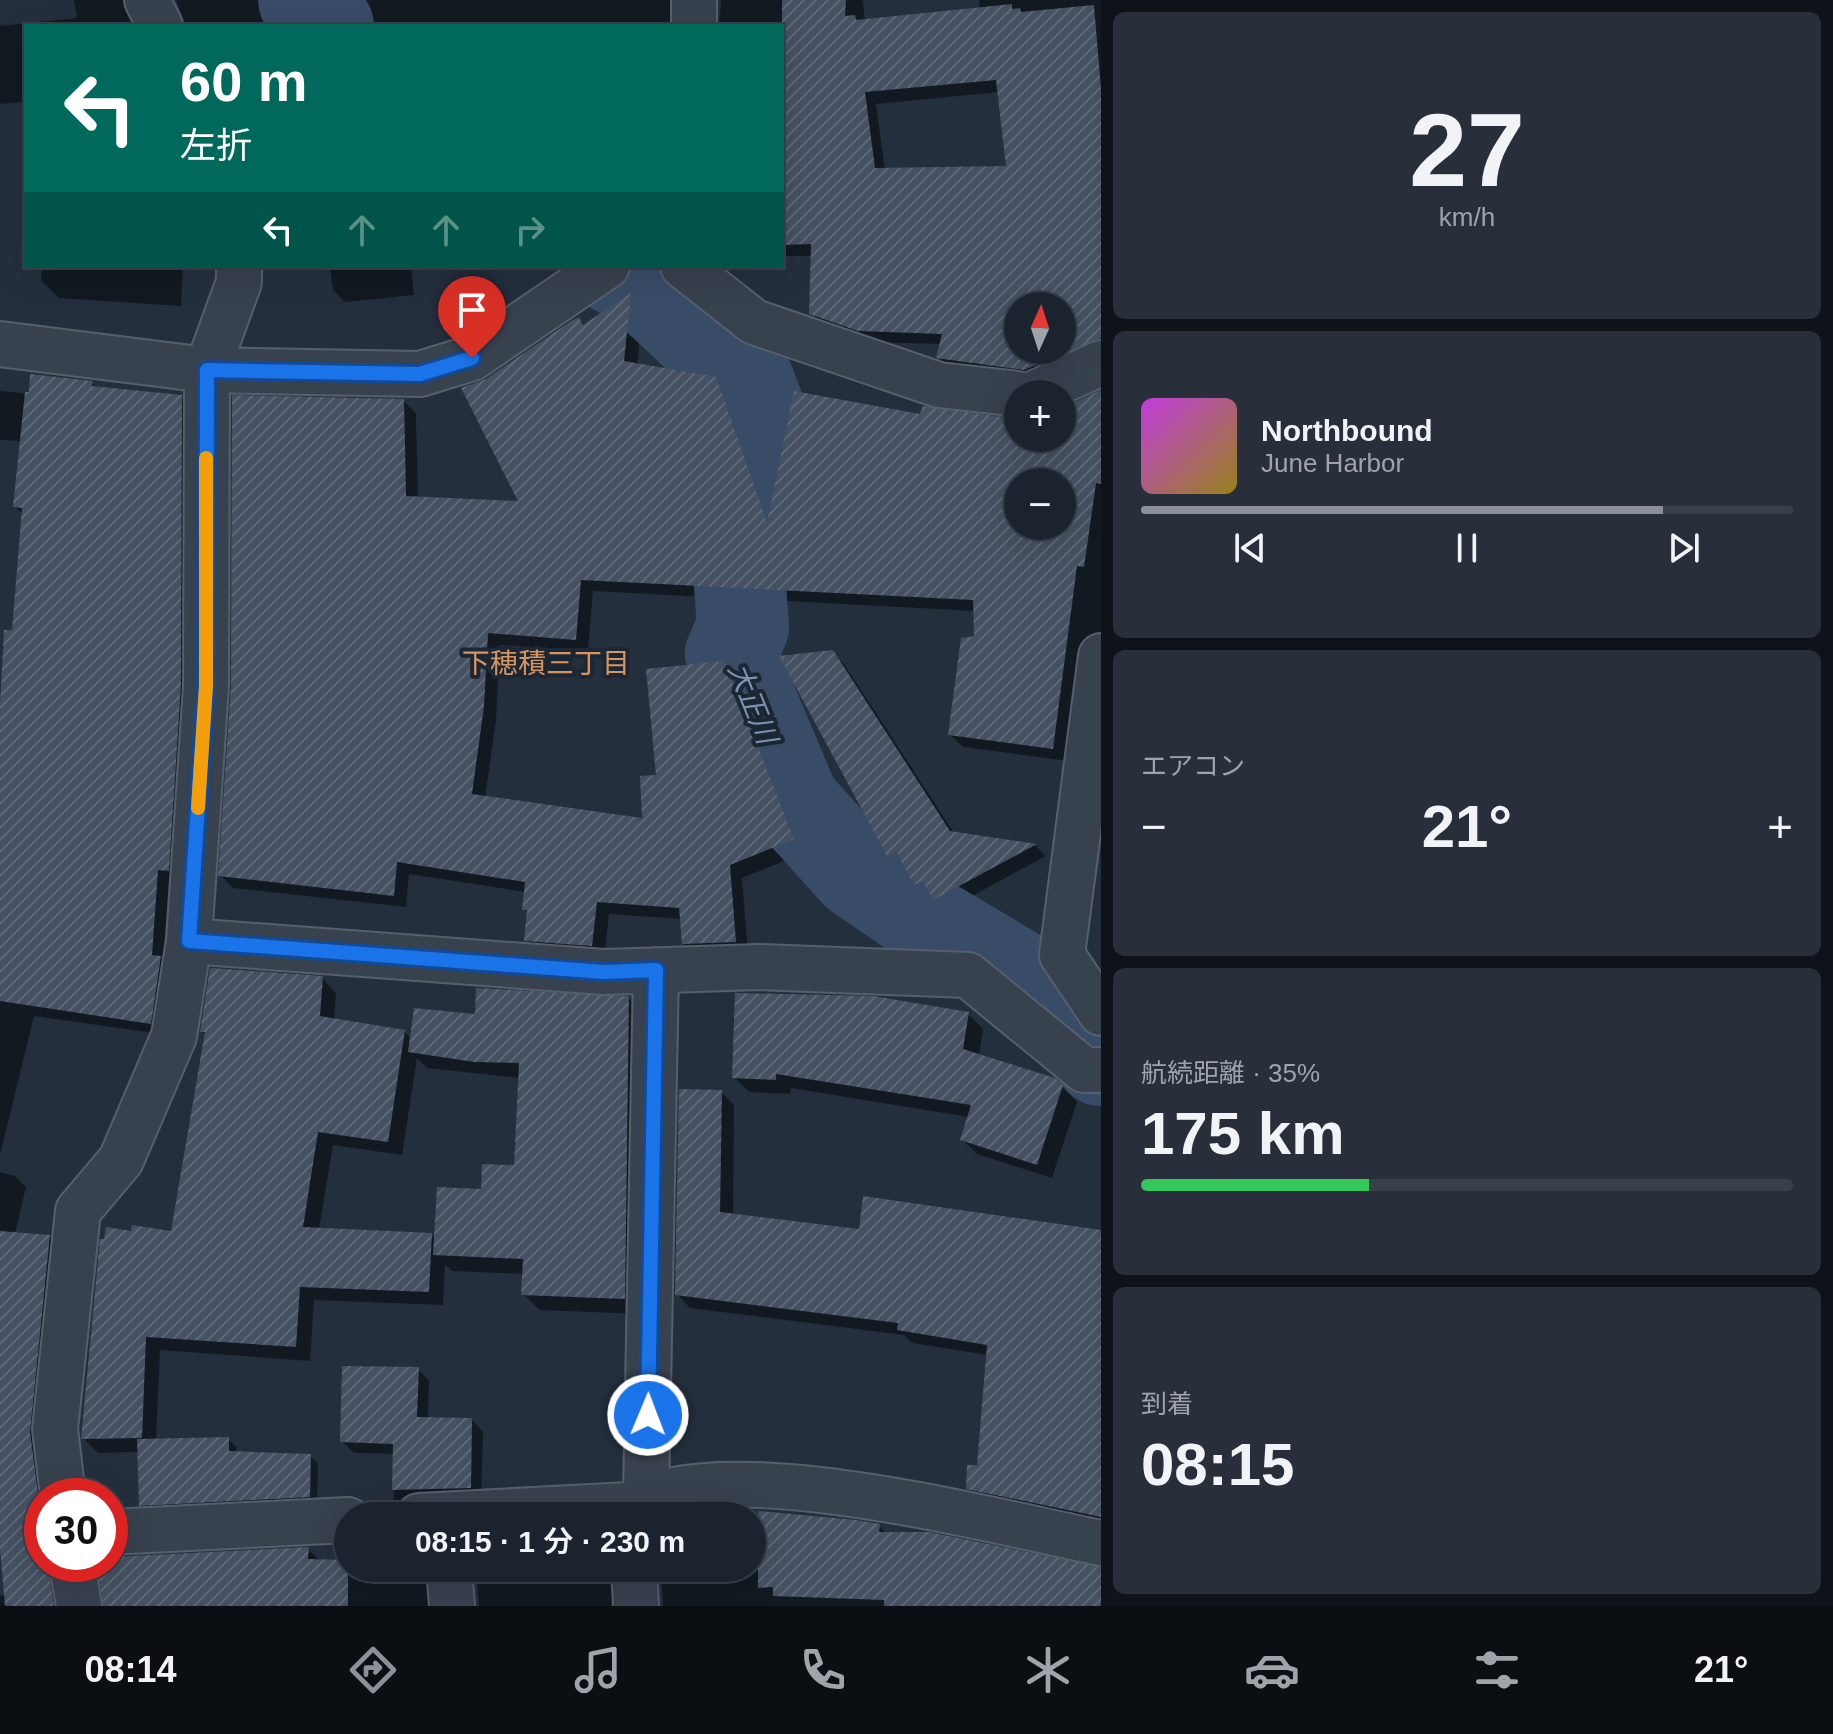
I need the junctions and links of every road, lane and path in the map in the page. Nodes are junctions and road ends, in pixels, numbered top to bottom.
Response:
1 (147, 0) edge
2 (694, 0) edge
3 (159, 24) edge
4 (694, 24) edge
5 (239, 268) edge
6 (686, 268) edge
7 (596, 274) edge
8 (0, 344) edge
9 (1101, 363) edge
10 (207, 370) junction
11 (1064, 380) edge
12 (1004, 392) edge
13 (1101, 656) edge
14 (189, 941) junction
15 (656, 970) junction
16 (1101, 1013) edge
17 (1092, 1070) edge
18 (61, 1478) edge
19 (635, 1502) edge
20 (648, 1502) edge
21 (334, 1521) edge
22 (128, 1531) edge
23 (1101, 1543) edge
24 (75, 1582) edge
25 (450, 1582) edge
26 (635, 1582) edge
27 (79, 1606) edge
28 (452, 1606) edge
29 (636, 1606) edge

1 - 3 street
2 - 4 street
5 - 10 street
6 - 12 street
7 - 10 street
8 - 10 street
9 - 11 street
10 - 14 street
13 - 16 street
14 - 15 street
14 - 18 street
15 - 17 street
15 - 19 street
20 - 23 street
21 - 22 street
24 - 27 street
25 - 28 street
26 - 29 street

